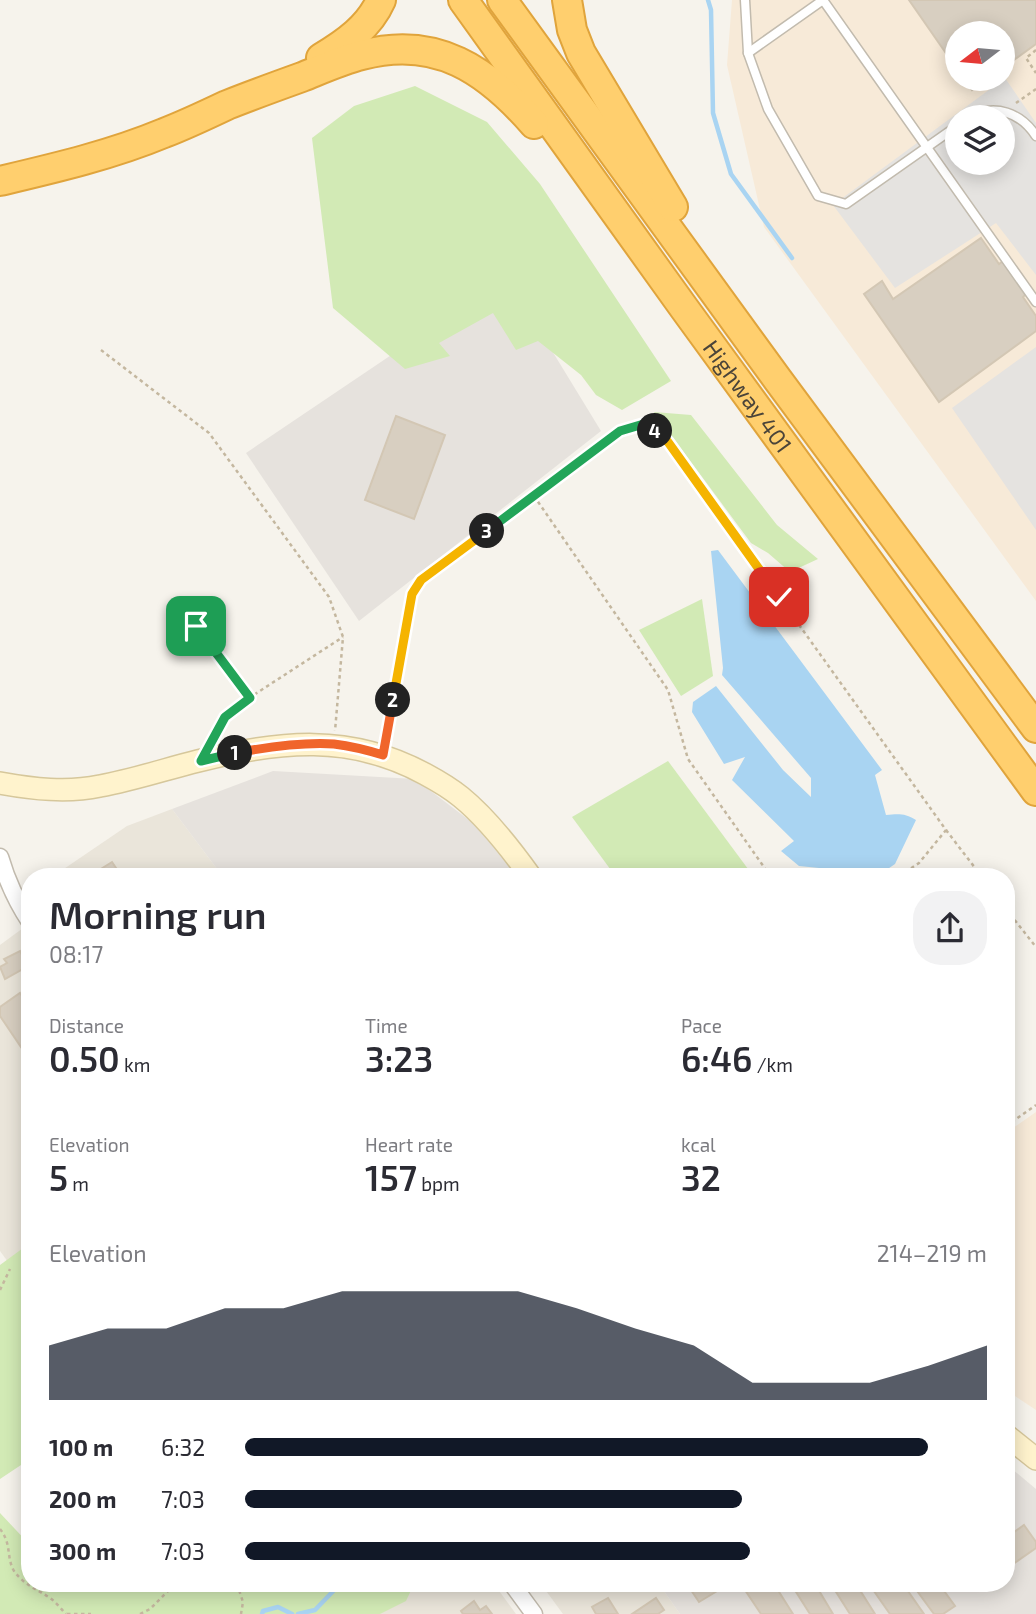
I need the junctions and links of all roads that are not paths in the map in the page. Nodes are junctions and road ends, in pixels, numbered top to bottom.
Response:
1 (380, 0) edge
2 (463, 0) edge
3 (502, 0) edge
4 (568, 0) edge
5 (745, 0) edge
6 (823, 0) edge
7 (748, 53) junction
8 (247, 97) junction
9 (1015, 115) edge
10 (945, 135) edge
11 (1036, 136) edge
12 (927, 148) junction
13 (0, 180) edge
14 (1036, 302) edge
15 (684, 308) junction
16 (778, 380) junction
17 (1036, 728) edge
18 (0, 783) edge
19 (1036, 791) edge
20 (0, 857) edge
21 (524, 868) edge
22 (21, 908) edge
23 (1015, 1442) edge
24 (1036, 1459) edge
25 (518, 1592) edge
26 (534, 1614) edge

1 - 8 highway
2 - 15 highway, Highway 401
3 - 16 highway, Highway 401
4 - 16 highway
5 - 7 lane
6 - 7 lane
6 - 12 lane
7 - 12 lane
8 - 13 highway
8 - 15 highway
9 - 11 lane
10 - 12 lane
12 - 14 lane
15 - 19 highway, Highway 401
16 - 17 highway, Highway 401
18 - 21 street
20 - 22 street
23 - 24 street
25 - 26 street

